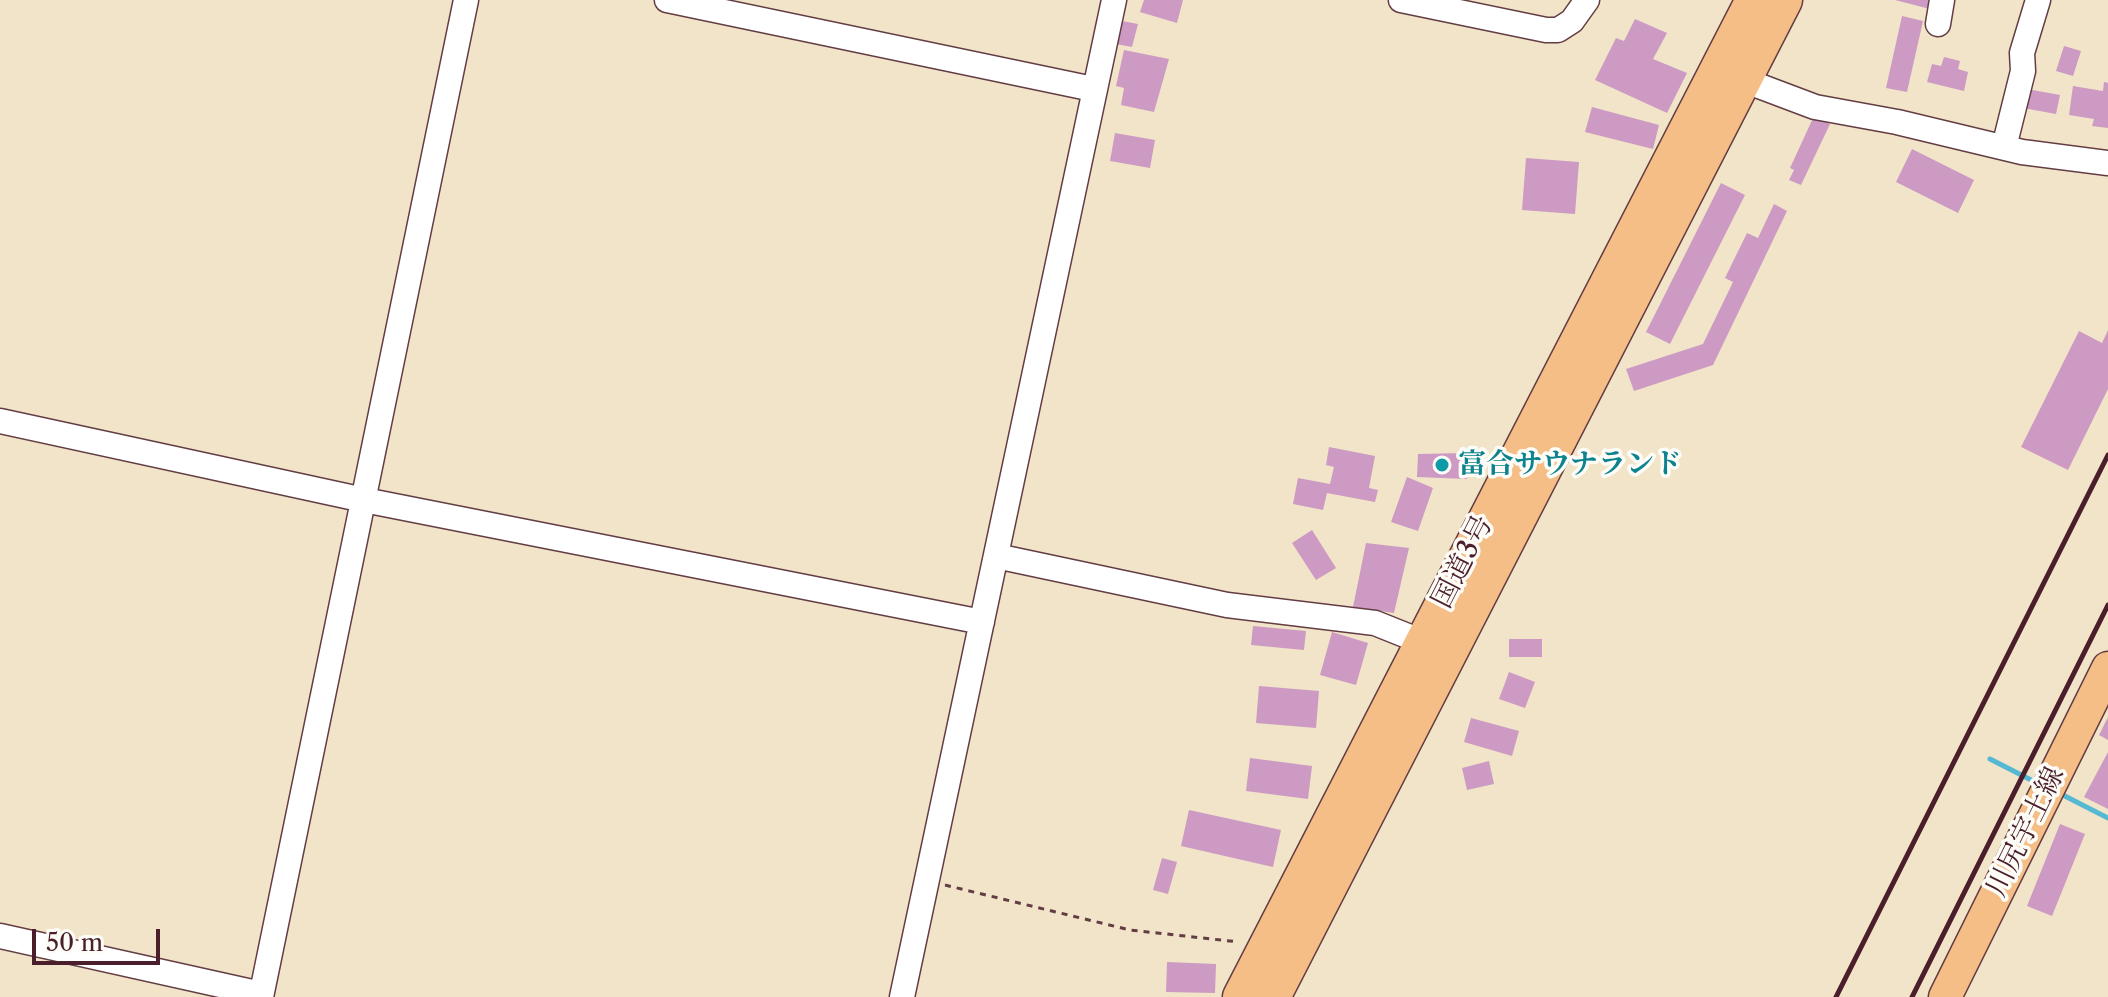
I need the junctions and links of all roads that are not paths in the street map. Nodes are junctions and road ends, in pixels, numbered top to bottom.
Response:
1 (466, 0) edge
2 (667, 0) edge
3 (1114, 0) edge
4 (1401, 0) edge
5 (1587, 0) edge
6 (1754, 0) edge
7 (1784, 0) edge
8 (2038, 0) edge
9 (726, 6) edge
10 (1730, 75) junction
11 (1093, 89) junction
12 (2004, 147) junction
13 (2108, 163) edge
14 (0, 421) edge
15 (364, 500) junction
16 (996, 556) junction
17 (982, 622) junction
18 (1435, 648) junction
19 (2108, 668) edge
20 (0, 936) edge
21 (261, 995) edge
22 (902, 997) edge
23 (1241, 997) edge
24 (1272, 997) edge
25 (1945, 997) edge

1 - 15 street
2 - 9 street
3 - 11 street
4 - 5 street
6 - 10 highway, 国道3号
7 - 10 highway, 国道3号
8 - 12 street
9 - 11 street
10 - 12 street
10 - 18 highway, 国道3号
11 - 16 street
12 - 13 street
14 - 15 street
15 - 17 street
15 - 21 street
16 - 17 street
16 - 18 street
17 - 22 street
18 - 23 highway, 国道3号
18 - 24 highway, 国道3号
19 - 25 main road, 川尻宇土線
20 - 21 street

